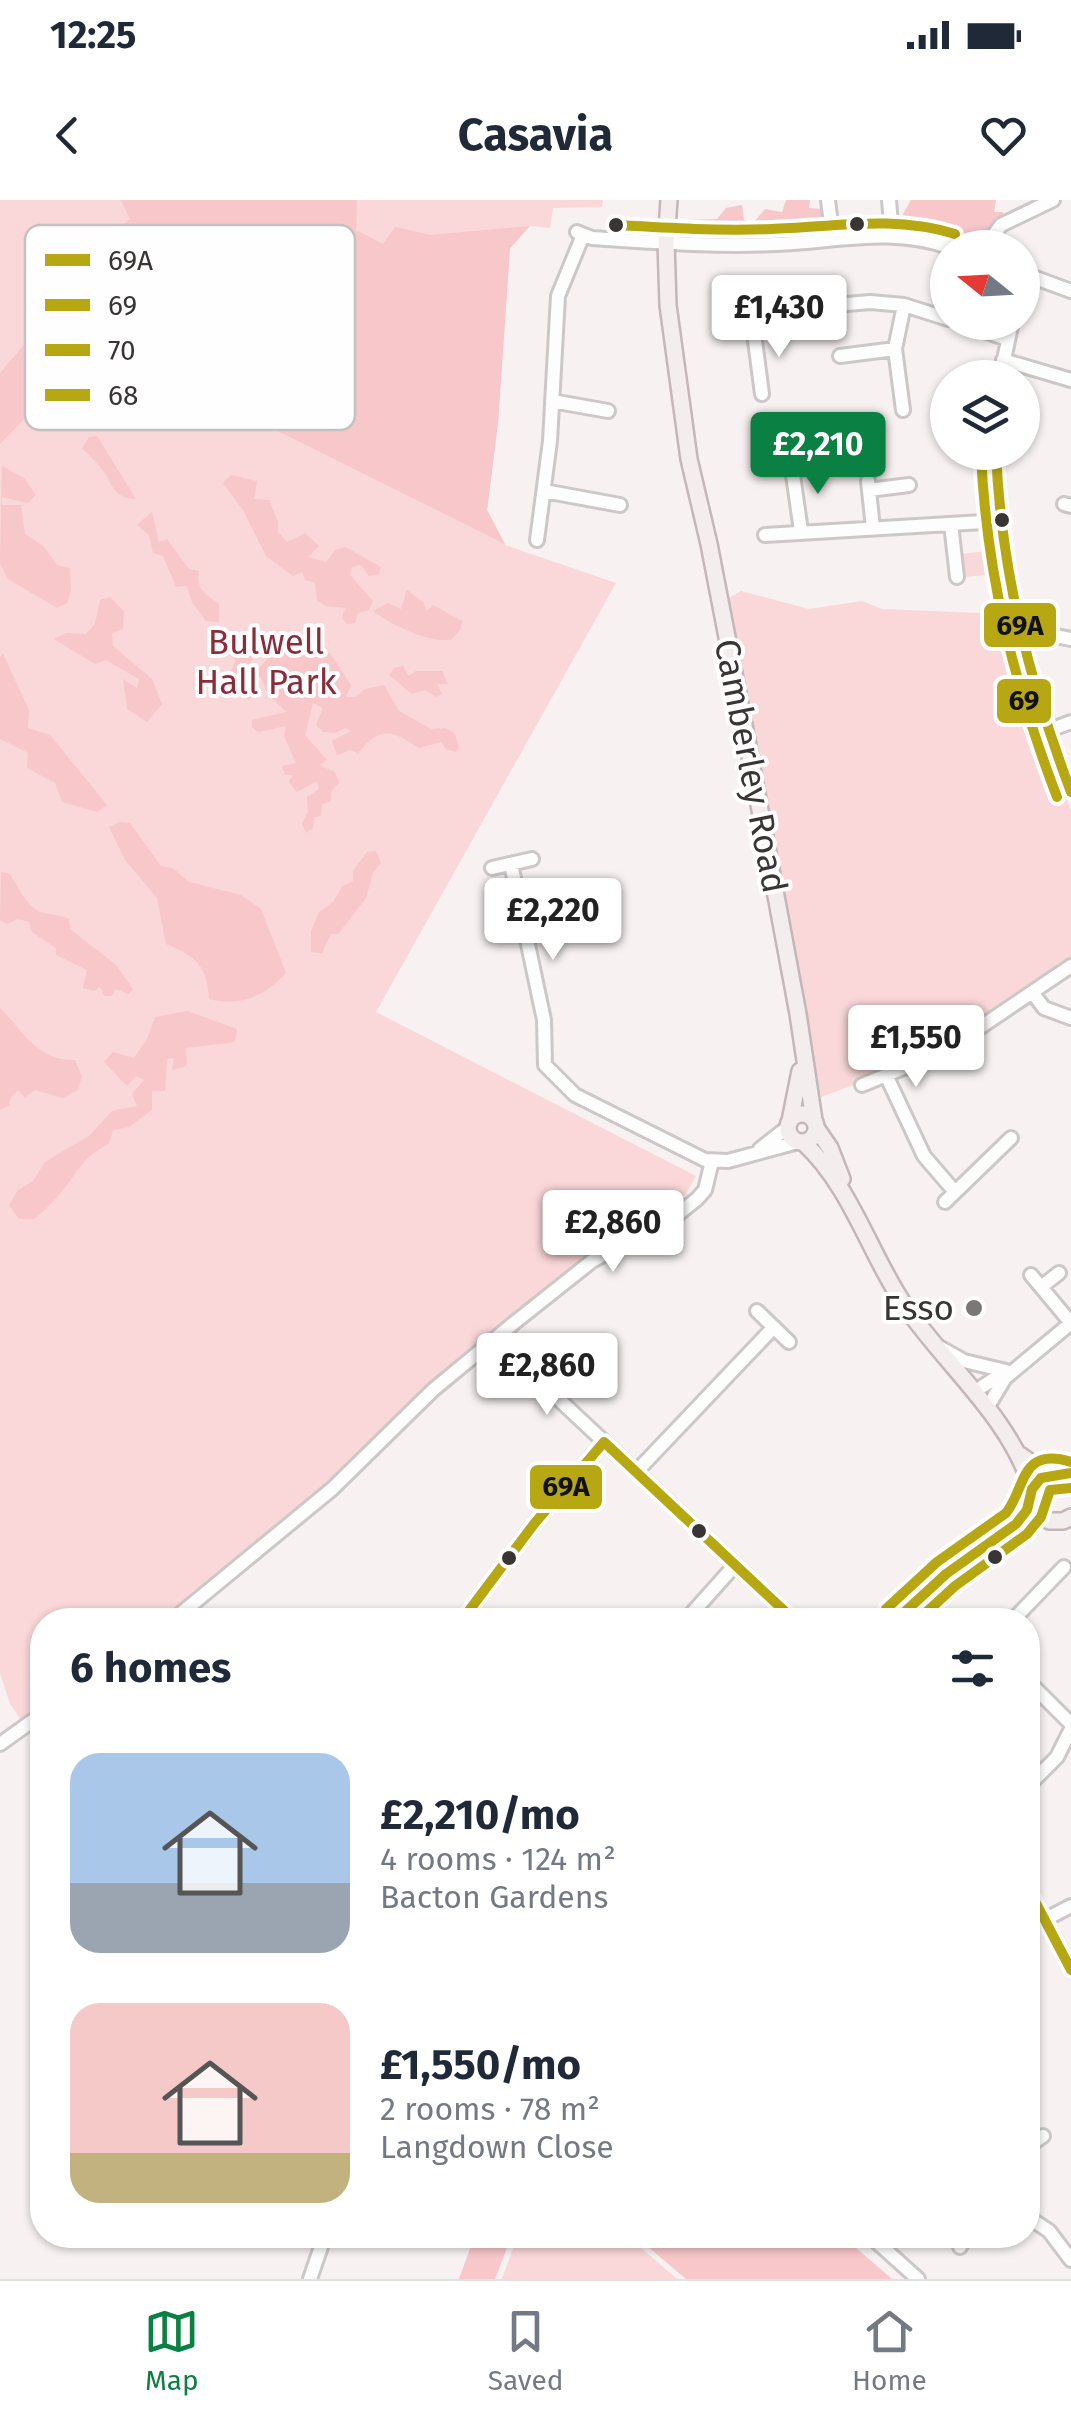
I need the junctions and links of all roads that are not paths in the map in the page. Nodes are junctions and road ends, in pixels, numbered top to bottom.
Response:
1 (669, 200) edge
2 (828, 200) edge
3 (889, 200) edge
4 (1053, 200) edge
5 (997, 230) edge
6 (892, 235) junction
7 (833, 239) junction
8 (666, 242) junction
9 (930, 242) edge
10 (1040, 282) edge
11 (1071, 290) edge
12 (904, 305) junction
13 (930, 313) edge
14 (1007, 340) edge
15 (895, 349) junction
16 (840, 356) dead end
17 (1003, 360) edge
18 (1040, 371) edge
19 (1071, 380) edge
20 (777, 384) dead end
21 (552, 401) junction
22 (907, 404) dead end
23 (600, 405) dead end
24 (997, 470) edge
25 (790, 474) dead end
26 (901, 482) dead end
27 (544, 491) junction
28 (620, 505) dead end
29 (1000, 521) junction
30 (951, 524) junction
31 (873, 528) junction
32 (534, 531) dead end
33 (801, 531) junction
34 (765, 535) dead end
35 (952, 571) dead end
36 (1070, 634) edge
37 (1019, 637) junction
38 (1071, 722) edge
39 (1047, 731) junction
40 (1071, 792) edge
41 (532, 860) dead end
42 (511, 864) junction
43 (492, 868) dead end
44 (1071, 966) edge
45 (1032, 992) junction
46 (1071, 1018) edge
47 (802, 1048) junction
48 (886, 1075) junction
49 (862, 1085) dead end
50 (789, 1124) junction
51 (815, 1125) junction
52 (1011, 1138) dead end
53 (801, 1142) junction
54 (753, 1153) junction
55 (712, 1161) junction
56 (845, 1193) junction
57 (1058, 1273) dead end
58 (1031, 1275) dead end
59 (1041, 1287) junction
60 (758, 1312) dead end
61 (1071, 1323) edge
62 (774, 1327) junction
63 (789, 1342) dead end
64 (934, 1345) junction
65 (1025, 1359) junction
66 (518, 1362) dead end
67 (1006, 1370) junction
68 (974, 1392) junction
69 (987, 1408) junction
70 (604, 1442) junction
71 (1020, 1455) junction
72 (636, 1472) junction
73 (1063, 1476) edge
74 (1032, 1495) junction
75 (1063, 1521) edge
76 (1016, 1524) junction
77 (735, 1564) junction
78 (1064, 1567) dead end
79 (188, 1608) edge
80 (471, 1608) edge
81 (696, 1608) edge
82 (781, 1608) edge
83 (910, 1608) edge
84 (1025, 1608) edge
85 (1040, 1694) edge
86 (30, 1723) edge
87 (1071, 1726) edge
88 (0, 1744) edge
89 (1040, 1774) edge
90 (1071, 1906) edge
91 (1040, 1912) edge
92 (1044, 1920) junction
93 (1071, 1970) edge
94 (1043, 2136) dead end
95 (1040, 2138) edge
96 (1040, 2227) edge
97 (1071, 2230) edge
98 (1057, 2240) junction
99 (321, 2248) edge
100 (883, 2248) edge
101 (1071, 2260) edge
102 (310, 2279) edge
103 (918, 2279) edge

1 - 8 main road, Camberley Road
2 - 7 street
3 - 6 street
4 - 5 street
6 - 7 street
6 - 9 street
7 - 8 street
8 - 21 street
8 - 47 main road, Camberley Road
10 - 11 street
12 - 13 street
12 - 15 street
12 - 20 street
14 - 17 street
15 - 16 street
15 - 22 street
18 - 19 street
21 - 23 street
21 - 27 street
24 - 29 street
25 - 33 street
26 - 31 street
27 - 28 street
27 - 32 street
29 - 30 street
29 - 37 street
30 - 31 street
30 - 35 street
31 - 33 street
33 - 34 street
36 - 37 street
37 - 39 street
38 - 39 street
39 - 40 street
41 - 42 street
42 - 43 street
42 - 55 street
44 - 45 street
45 - 46 street
45 - 48 street
47 - 50 main road, Camberley Road
47 - 51 main road, Camberley Road
48 - 49 street
48 - 52 street
50 - 51 main road
50 - 53 main road
50 - 54 street
51 - 53 main road
51 - 56 main road, Camberley Road
53 - 54 street
53 - 56 main road, Camberley Road
54 - 55 street
55 - 79 street
56 - 64 main road, Camberley Road
57 - 59 street
58 - 59 street
59 - 61 street
60 - 62 street
61 - 65 street
62 - 63 street
62 - 72 street
64 - 67 street
64 - 68 main road, Camberley Road
65 - 67 street
65 - 69 street
66 - 70 street
67 - 68 street
68 - 69 main road, Camberley Road
69 - 71 main road, Camberley Road
70 - 72 street
70 - 80 street
71 - 73 main road, Camberley Road
71 - 74 main road, Camberley Road
72 - 77 street
73 - 74 main road
74 - 75 main road
74 - 76 street
75 - 76 street
76 - 83 street
77 - 81 street
77 - 82 street
78 - 84 street
85 - 87 street
86 - 88 street
87 - 89 street
90 - 92 street
91 - 92 street
92 - 93 street
94 - 95 street
96 - 98 street
97 - 98 street
98 - 101 street
99 - 102 street
100 - 103 street

